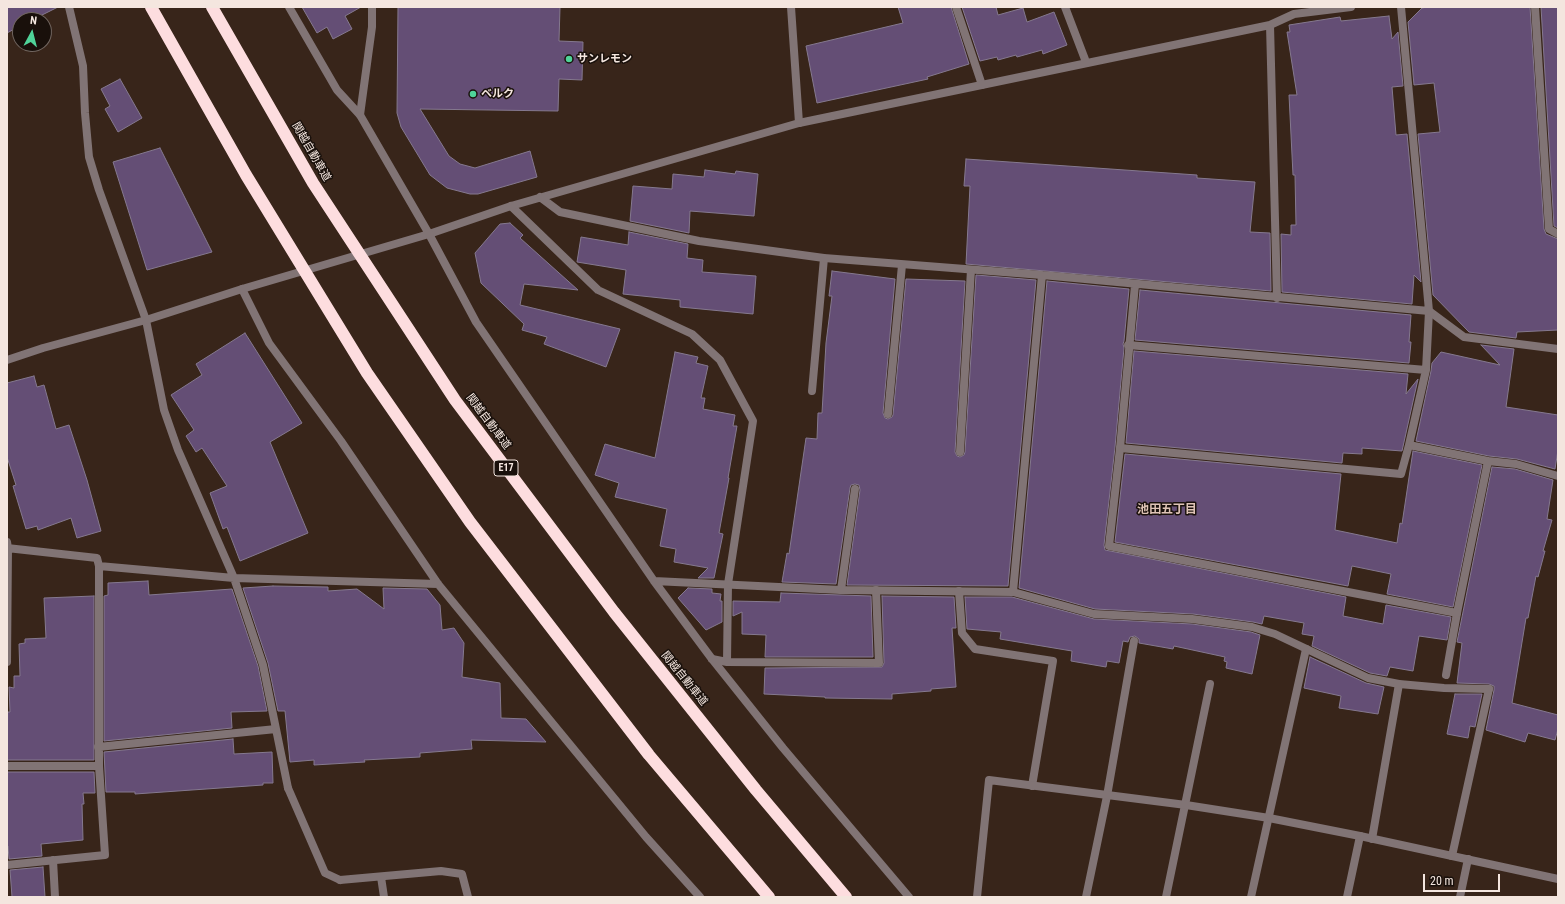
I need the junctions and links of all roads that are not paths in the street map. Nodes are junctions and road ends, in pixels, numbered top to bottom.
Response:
1 (69, 7) edge
2 (151, 7) edge
3 (212, 7) edge
4 (289, 7) edge
5 (372, 7) edge
6 (791, 7) edge
7 (956, 7) edge
8 (1065, 7) edge
9 (1351, 7) edge
10 (1401, 7) edge
11 (1535, 7) edge
12 (1294, 11) edge
13 (1270, 25) junction
14 (1086, 62) junction
15 (982, 85) junction
16 (360, 115) junction
17 (799, 123) junction
18 (540, 197) junction
19 (511, 206) junction
20 (429, 234) junction
21 (1558, 234) edge
22 (824, 258) junction
23 (902, 265) junction
24 (971, 270) junction
25 (1042, 275) junction
26 (1134, 285) junction
27 (242, 289) junction
28 (1277, 298) junction
29 (1430, 312) junction
30 (146, 320) junction
31 (1128, 345) junction
32 (1558, 349) edge
33 (7, 360) edge
34 (1426, 370) junction
35 (812, 391) dead end
36 (888, 414) dead end
37 (1409, 445) junction
38 (1120, 448) junction
39 (960, 452) dead end
40 (1488, 461) junction
41 (1558, 476) edge
42 (855, 489) dead end
43 (8, 546) edge
44 (99, 566) junction
45 (234, 578) junction
46 (654, 580) junction
47 (438, 584) junction
48 (728, 584) junction
49 (841, 590) junction
50 (876, 590) junction
51 (960, 591) junction
52 (1012, 592) junction
53 (1457, 613) junction
54 (1134, 641) dead end
55 (1306, 649) junction
56 (712, 659) junction
57 (7, 662) edge
58 (727, 662) junction
59 (1446, 675) dead end
60 (1210, 684) dead end
61 (1399, 684) junction
62 (276, 729) junction
63 (98, 746) junction
64 (7, 766) edge
65 (98, 766) junction
66 (1032, 786) junction
67 (1107, 796) junction
68 (1186, 805) junction
69 (1269, 818) junction
70 (1360, 836) junction
71 (1372, 839) junction
72 (1452, 856) junction
73 (1468, 859) junction
74 (53, 860) junction
75 (7, 865) edge
76 (382, 876) junction
77 (1558, 877) edge
78 (55, 897) edge
79 (384, 897) edge
80 (468, 897) edge
81 (700, 897) edge
82 (769, 897) edge
83 (846, 897) edge
84 (909, 897) edge
85 (977, 897) edge
86 (1086, 897) edge
87 (1166, 897) edge
88 (1252, 897) edge
89 (1346, 897) edge
90 (1460, 897) edge

1 - 30 street
2 - 82 highway
3 - 83 highway, 関越自動車道 / E17
4 - 16 street
5 - 16 street
6 - 17 street
7 - 15 street
8 - 14 street
9 - 12 street
10 - 29 street
11 - 21 street
12 - 13 street
13 - 14 street
13 - 28 street
14 - 15 street
15 - 17 street
16 - 20 street
17 - 18 street
18 - 19 street
18 - 22 street
19 - 20 street
19 - 48 street
20 - 27 street
20 - 46 street
22 - 23 street
22 - 35 street
23 - 24 street
23 - 36 street
24 - 25 street
24 - 39 street
25 - 26 street
25 - 52 street
26 - 28 street
26 - 31 street
27 - 30 street
27 - 47 street
28 - 29 street
29 - 32 street
29 - 34 street
30 - 33 street
30 - 45 street
31 - 34 street
31 - 38 street
34 - 37 street
37 - 38 street
37 - 40 street
38 - 53 street
40 - 41 street
40 - 53 street
42 - 49 street
43 - 44 street
43 - 57 street
44 - 45 street
44 - 63 street
45 - 47 street
45 - 62 street
46 - 48 street
46 - 56 street
47 - 81 street
48 - 49 street
48 - 58 street
49 - 50 street
50 - 51 street
50 - 58 street
51 - 52 street
51 - 66 street
52 - 55 street
53 - 59 street
54 - 67 street
55 - 61 street
55 - 69 street
56 - 58 street
56 - 84 street
60 - 68 street
61 - 71 street
61 - 72 street
62 - 63 street
62 - 76 street
63 - 65 street
64 - 65 street
65 - 74 street
66 - 67 street
66 - 85 street
67 - 68 street
67 - 86 street
68 - 69 street
68 - 87 street
69 - 70 street
69 - 88 street
70 - 71 street
70 - 89 street
71 - 72 street
72 - 73 street
73 - 77 street
73 - 90 street
74 - 75 street
74 - 78 street
76 - 79 street
76 - 80 street

